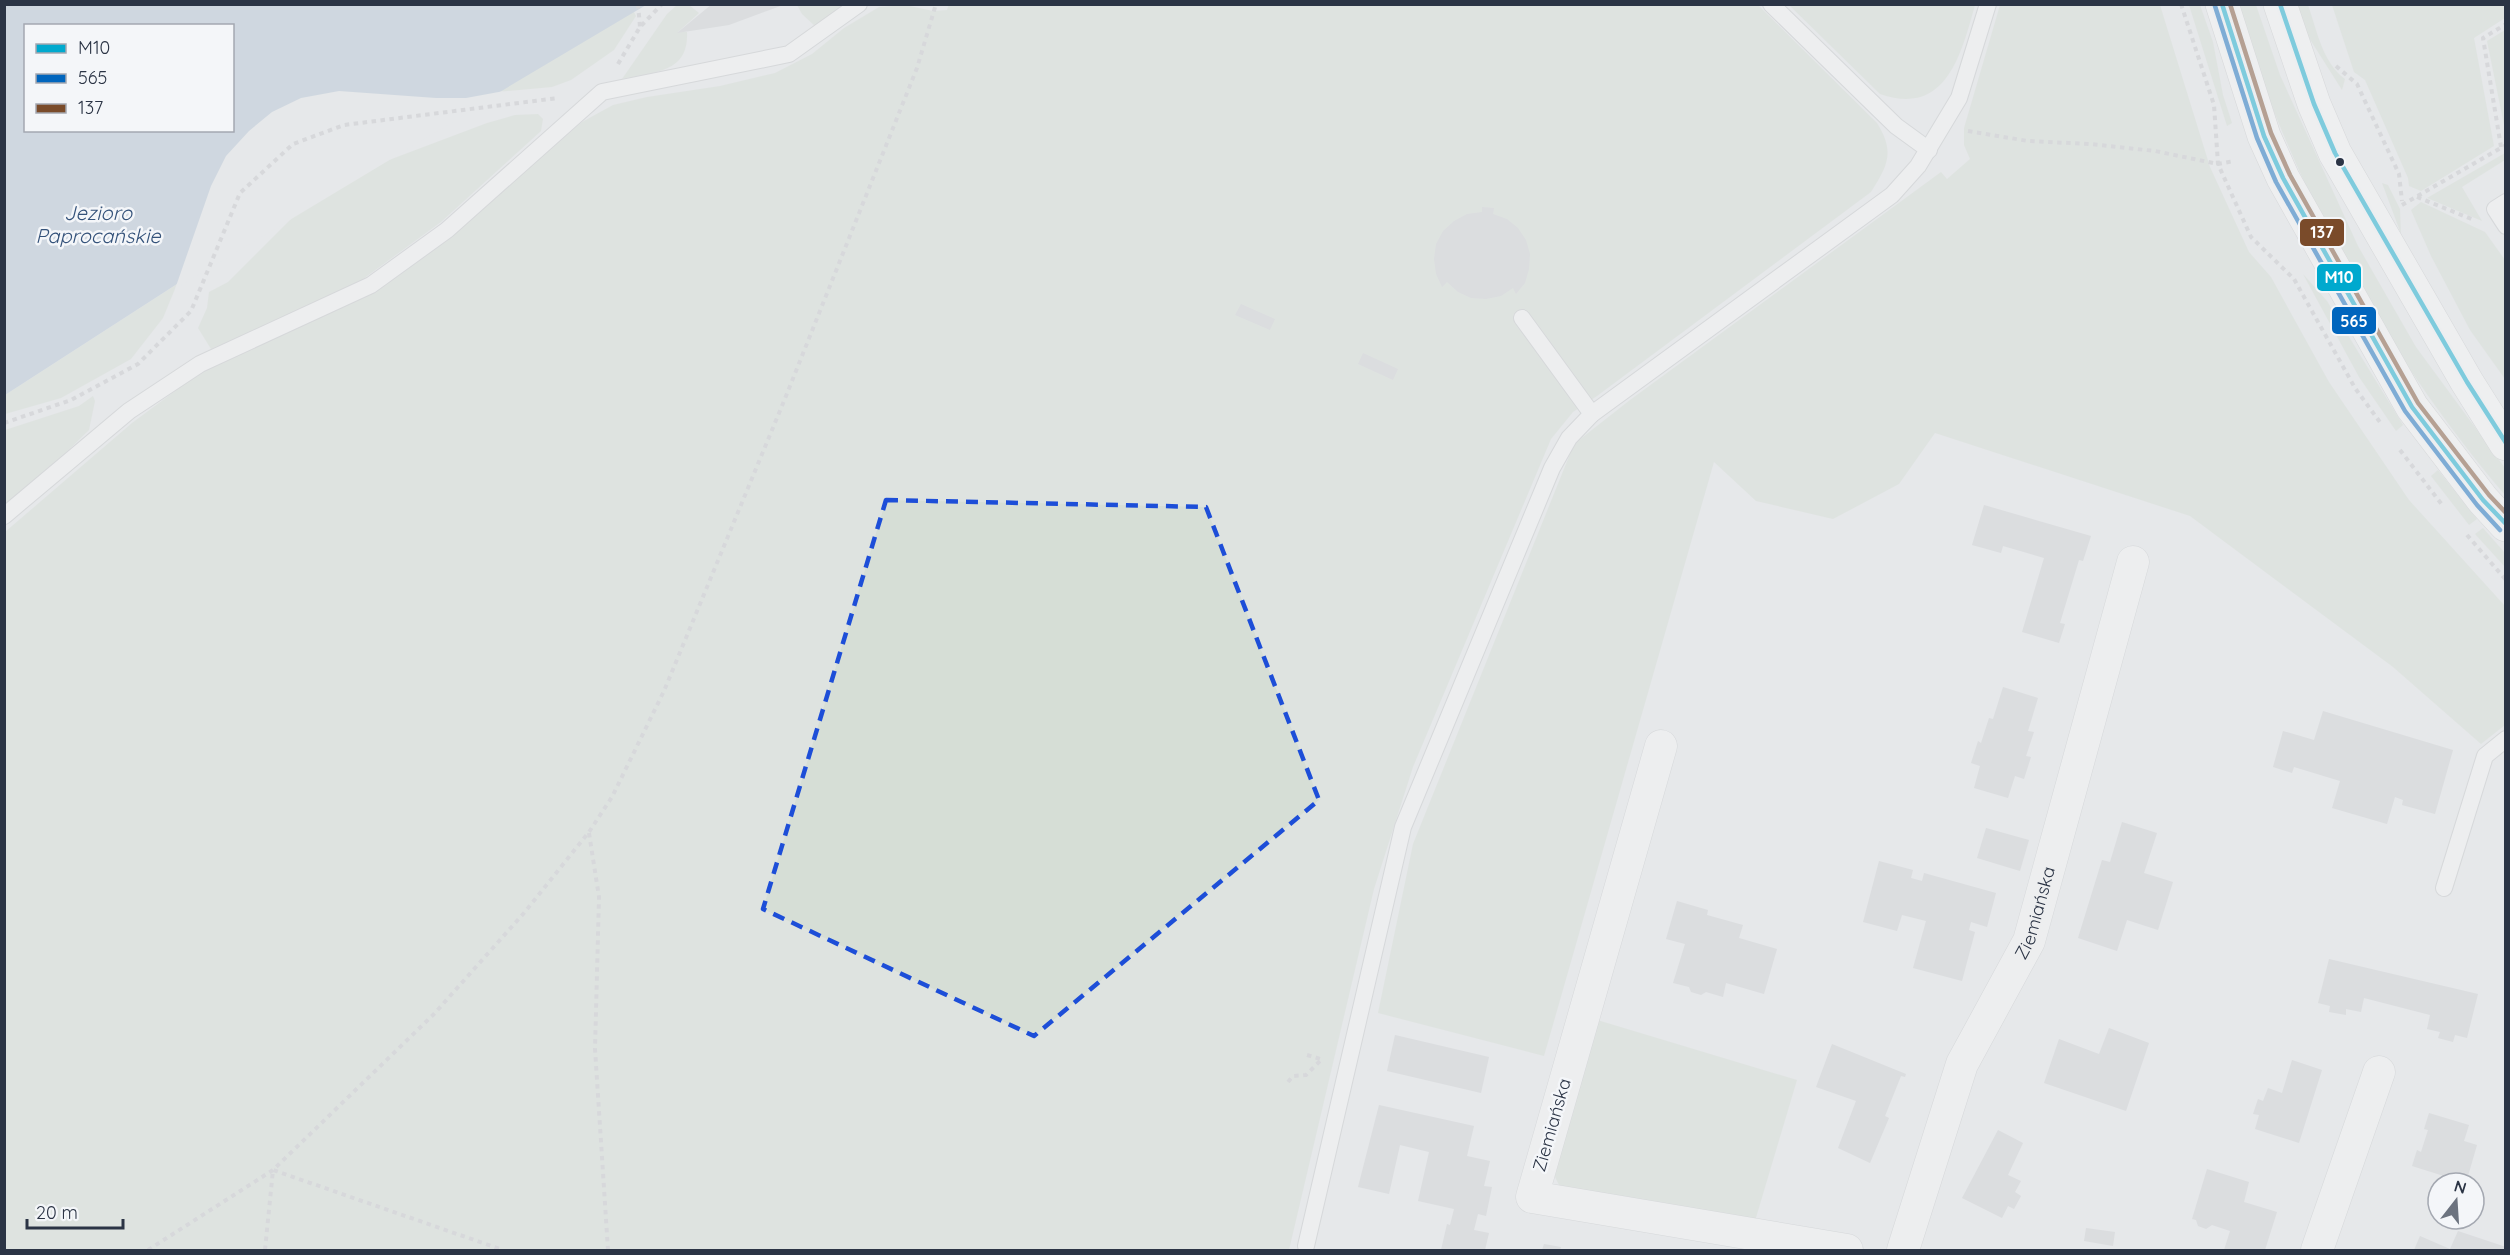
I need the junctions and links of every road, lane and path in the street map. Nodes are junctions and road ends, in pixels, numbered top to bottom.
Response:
1 (638, 4) edge
2 (662, 4) edge
3 (859, 4) edge
4 (936, 4) edge
5 (1771, 4) edge
6 (1988, 4) edge
7 (2222, 4) edge
8 (2280, 4) edge
9 (2505, 24) edge
10 (640, 27) junction
11 (602, 92) junction
12 (1942, 126) junction
13 (2503, 146) edge
14 (1929, 150) junction
15 (2234, 161) dead end
16 (2416, 196) junction
17 (2505, 202) edge
18 (2402, 204) dead end
19 (2476, 221) dead end
20 (2505, 226) edge
21 (1522, 318) dead end
22 (1592, 414) junction
23 (4, 423) edge
24 (2505, 444) edge
25 (4, 516) edge
26 (2505, 525) edge
27 (2133, 562) dead end
28 (2505, 739) edge
29 (1661, 746) dead end
30 (589, 832) junction
31 (2444, 888) dead end
32 (1322, 1059) dead end
33 (2379, 1072) dead end
34 (1288, 1082) dead end
35 (273, 1170) junction
36 (1306, 1246) dead end
37 (148, 1251) edge
38 (265, 1251) edge
39 (503, 1251) edge
40 (608, 1251) edge
41 (1847, 1251) edge
42 (1903, 1251) edge
43 (2317, 1251) edge

1 - 10 path
2 - 10 path
3 - 11 lane
4 - 30 path
5 - 14 lane
6 - 12 lane
7 - 26 street
8 - 24 street
9 - 13 path
10 - 11 path
11 - 23 path
11 - 25 lane
12 - 14 lane
12 - 15 path
13 - 16 path
14 - 22 lane
16 - 18 path
16 - 19 path
17 - 20 lane
21 - 22 lane
22 - 36 lane
27 - 42 street, Ziemiańska
28 - 31 lane
29 - 41 street, Ziemiańska
30 - 35 path
30 - 40 path
32 - 34 path
33 - 43 street
35 - 37 path
35 - 38 path
35 - 39 path

